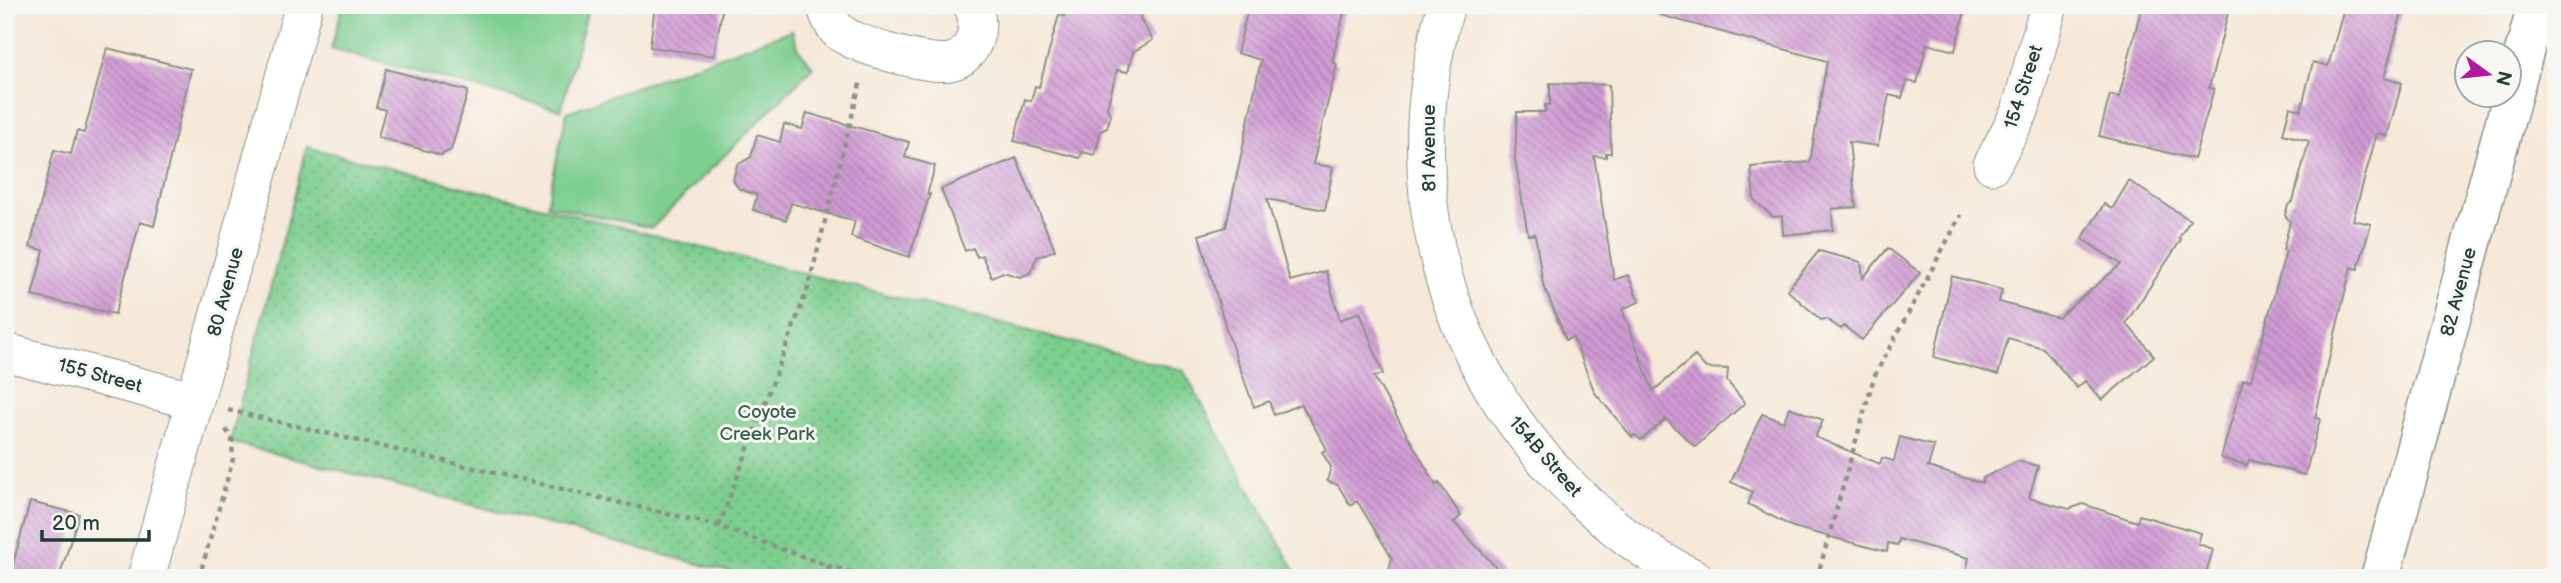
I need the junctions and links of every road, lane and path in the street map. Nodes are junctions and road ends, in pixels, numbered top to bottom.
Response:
1 (304, 5) edge
2 (826, 5) edge
3 (972, 5) edge
4 (1446, 5) edge
5 (2049, 5) edge
6 (2537, 5) edge
7 (862, 76) dead end
8 (1992, 165) dead end
9 (1961, 215) dead end
10 (1447, 291) joint
11 (5, 352) edge
12 (195, 401) junction
13 (222, 425) dead end
14 (719, 526) junction
15 (828, 566) junction
16 (146, 578) edge
17 (199, 578) edge
18 (830, 578) edge
19 (874, 578) edge
20 (1695, 578) edge
21 (1817, 578) edge
22 (2380, 578) edge

1 - 12 street, 80 Avenue
2 - 3 street
4 - 10 street, 81 Avenue
5 - 8 street, 154 Street
6 - 22 street, 82 Avenue
7 - 14 path
9 - 21 path
10 - 20 street, 154B Street
11 - 12 street, 155 Street
12 - 14 path
12 - 16 street, 80 Avenue
13 - 17 path
14 - 15 path
15 - 18 path
15 - 19 path

